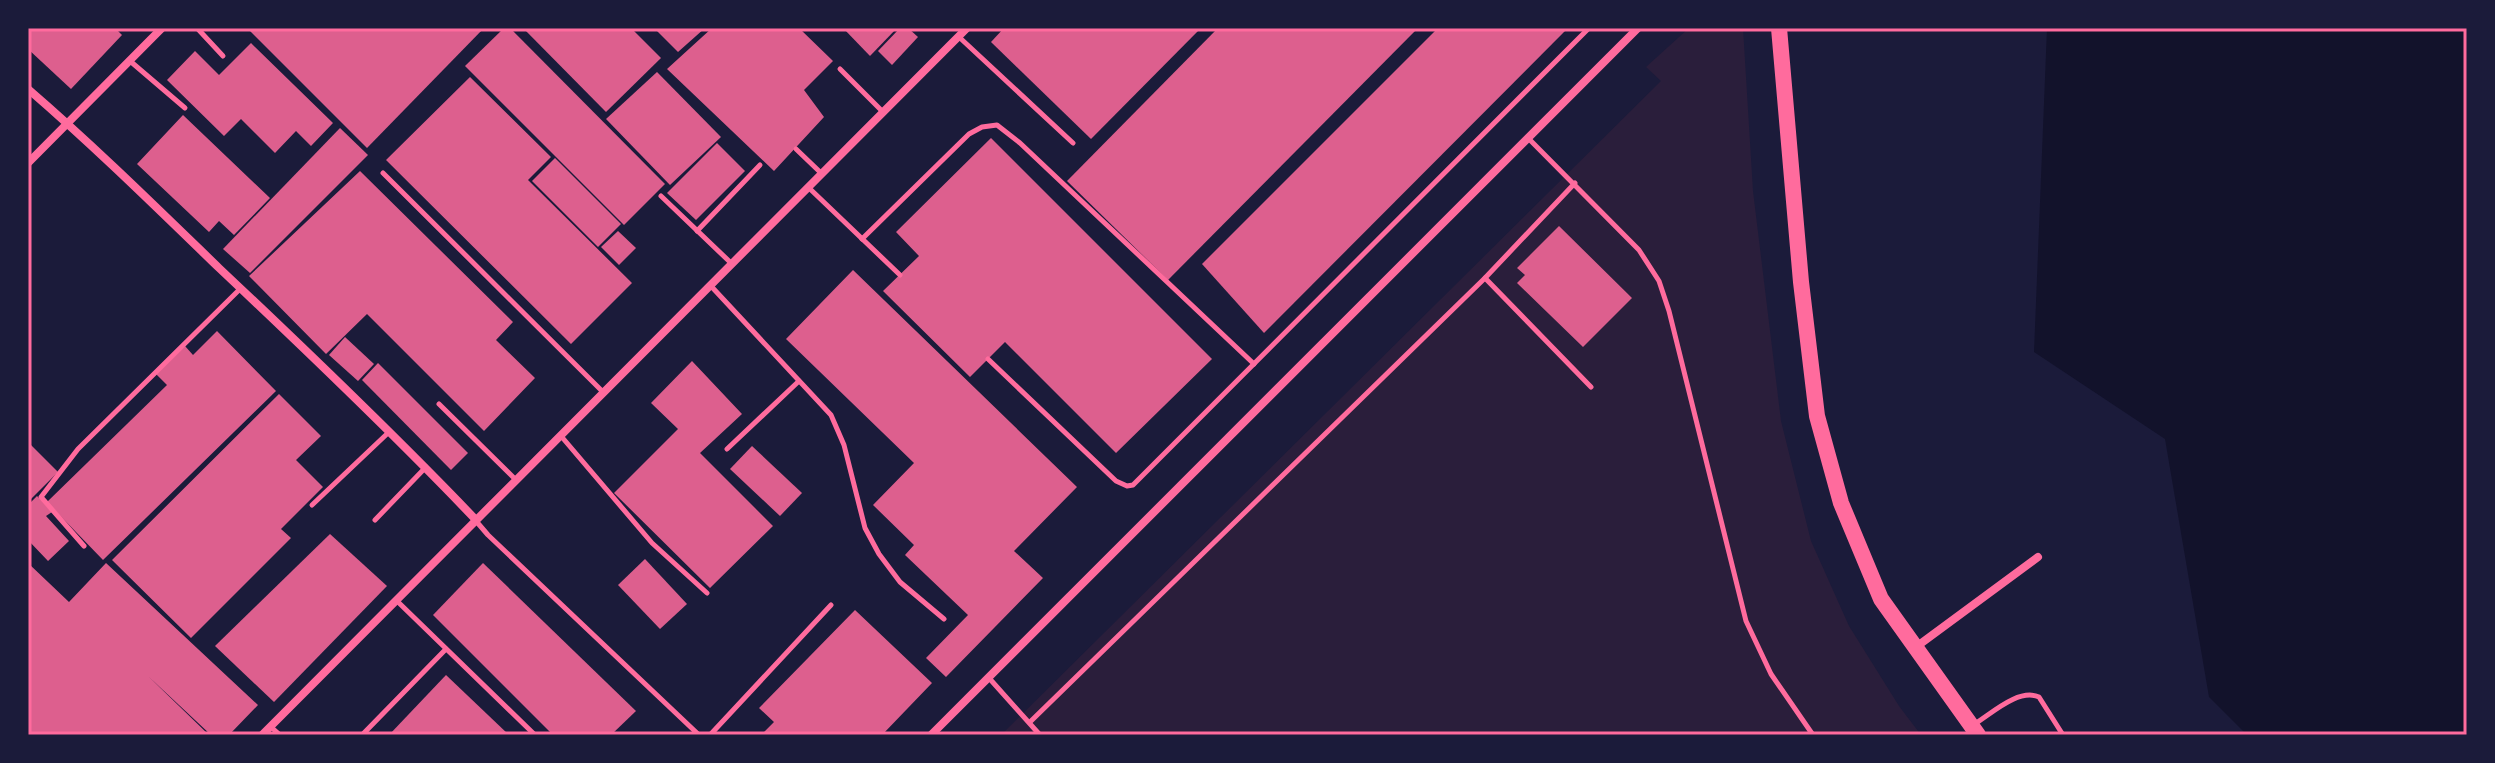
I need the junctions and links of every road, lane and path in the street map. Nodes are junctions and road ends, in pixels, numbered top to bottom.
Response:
1 (162, 28) edge
2 (197, 28) edge
3 (967, 28) edge
4 (1638, 28) edge
5 (1779, 28) edge
6 (1588, 29) edge
7 (959, 36) junction
8 (223, 56) dead end
9 (130, 61) junction
10 (840, 69) dead end
11 (28, 89) edge
12 (185, 108) dead end
13 (882, 111) junction
14 (67, 122) junction
15 (1529, 139) junction
16 (1073, 143) dead end
17 (796, 149) dead end
18 (28, 163) edge
19 (760, 165) dead end
20 (383, 173) dead end
21 (821, 173) junction
22 (1575, 183) junction
23 (807, 187) junction
24 (661, 196) dead end
25 (697, 231) junction
26 (862, 239) junction
27 (731, 263) junction
28 (900, 275) dead end
29 (1485, 278) junction
30 (710, 285) junction
31 (241, 288) junction
32 (988, 359) dead end
33 (1254, 364) junction
34 (799, 381) junction
35 (1591, 387) dead end
36 (603, 392) junction
37 (439, 404) dead end
38 (389, 431) junction
39 (561, 435) junction
40 (727, 449) dead end
41 (426, 467) junction
42 (516, 480) junction
43 (312, 505) dead end
44 (375, 520) dead end
45 (476, 520) junction
46 (84, 546) dead end
47 (2038, 557) dead end
48 (707, 593) dead end
49 (396, 600) junction
50 (831, 605) dead end
51 (944, 619) dead end
52 (1916, 648) junction
53 (446, 649) junction
54 (988, 677) junction
55 (1030, 722) junction
56 (270, 726) junction
57 (1975, 730) edge
58 (262, 735) edge
59 (280, 735) edge
60 (362, 735) edge
61 (535, 735) edge
62 (699, 735) edge
63 (710, 735) edge
64 (931, 735) edge
65 (1040, 735) edge
66 (1813, 735) edge
67 (2063, 735) edge

1 - 9 street
2 - 8 lane
3 - 7 street
4 - 15 street
5 - 52 main road
6 - 33 lane
7 - 13 street
7 - 16 lane
9 - 12 lane
9 - 14 street
10 - 13 lane
11 - 14 street
13 - 21 street
14 - 18 street
14 - 31 street
15 - 22 lane
15 - 54 street
17 - 21 lane
19 - 25 lane
20 - 36 lane
21 - 23 street
22 - 29 lane
22 - 66 lane
23 - 26 lane
23 - 27 street
24 - 25 lane
25 - 27 lane
26 - 28 lane
26 - 33 lane
27 - 30 street
29 - 35 lane
29 - 55 lane
30 - 34 lane
30 - 36 street
31 - 38 street
31 - 46 lane
32 - 33 lane
34 - 40 lane
34 - 51 lane
36 - 39 street
37 - 42 lane
38 - 41 street
38 - 43 lane
39 - 42 street
39 - 48 lane
41 - 44 lane
41 - 45 street
42 - 45 street
45 - 49 street
45 - 62 lane
47 - 52 street
49 - 53 lane
49 - 56 street
50 - 63 lane
52 - 57 main road
53 - 60 lane
53 - 61 lane
54 - 55 lane
54 - 64 street
55 - 65 lane
56 - 58 street
56 - 59 lane
57 - 67 lane

